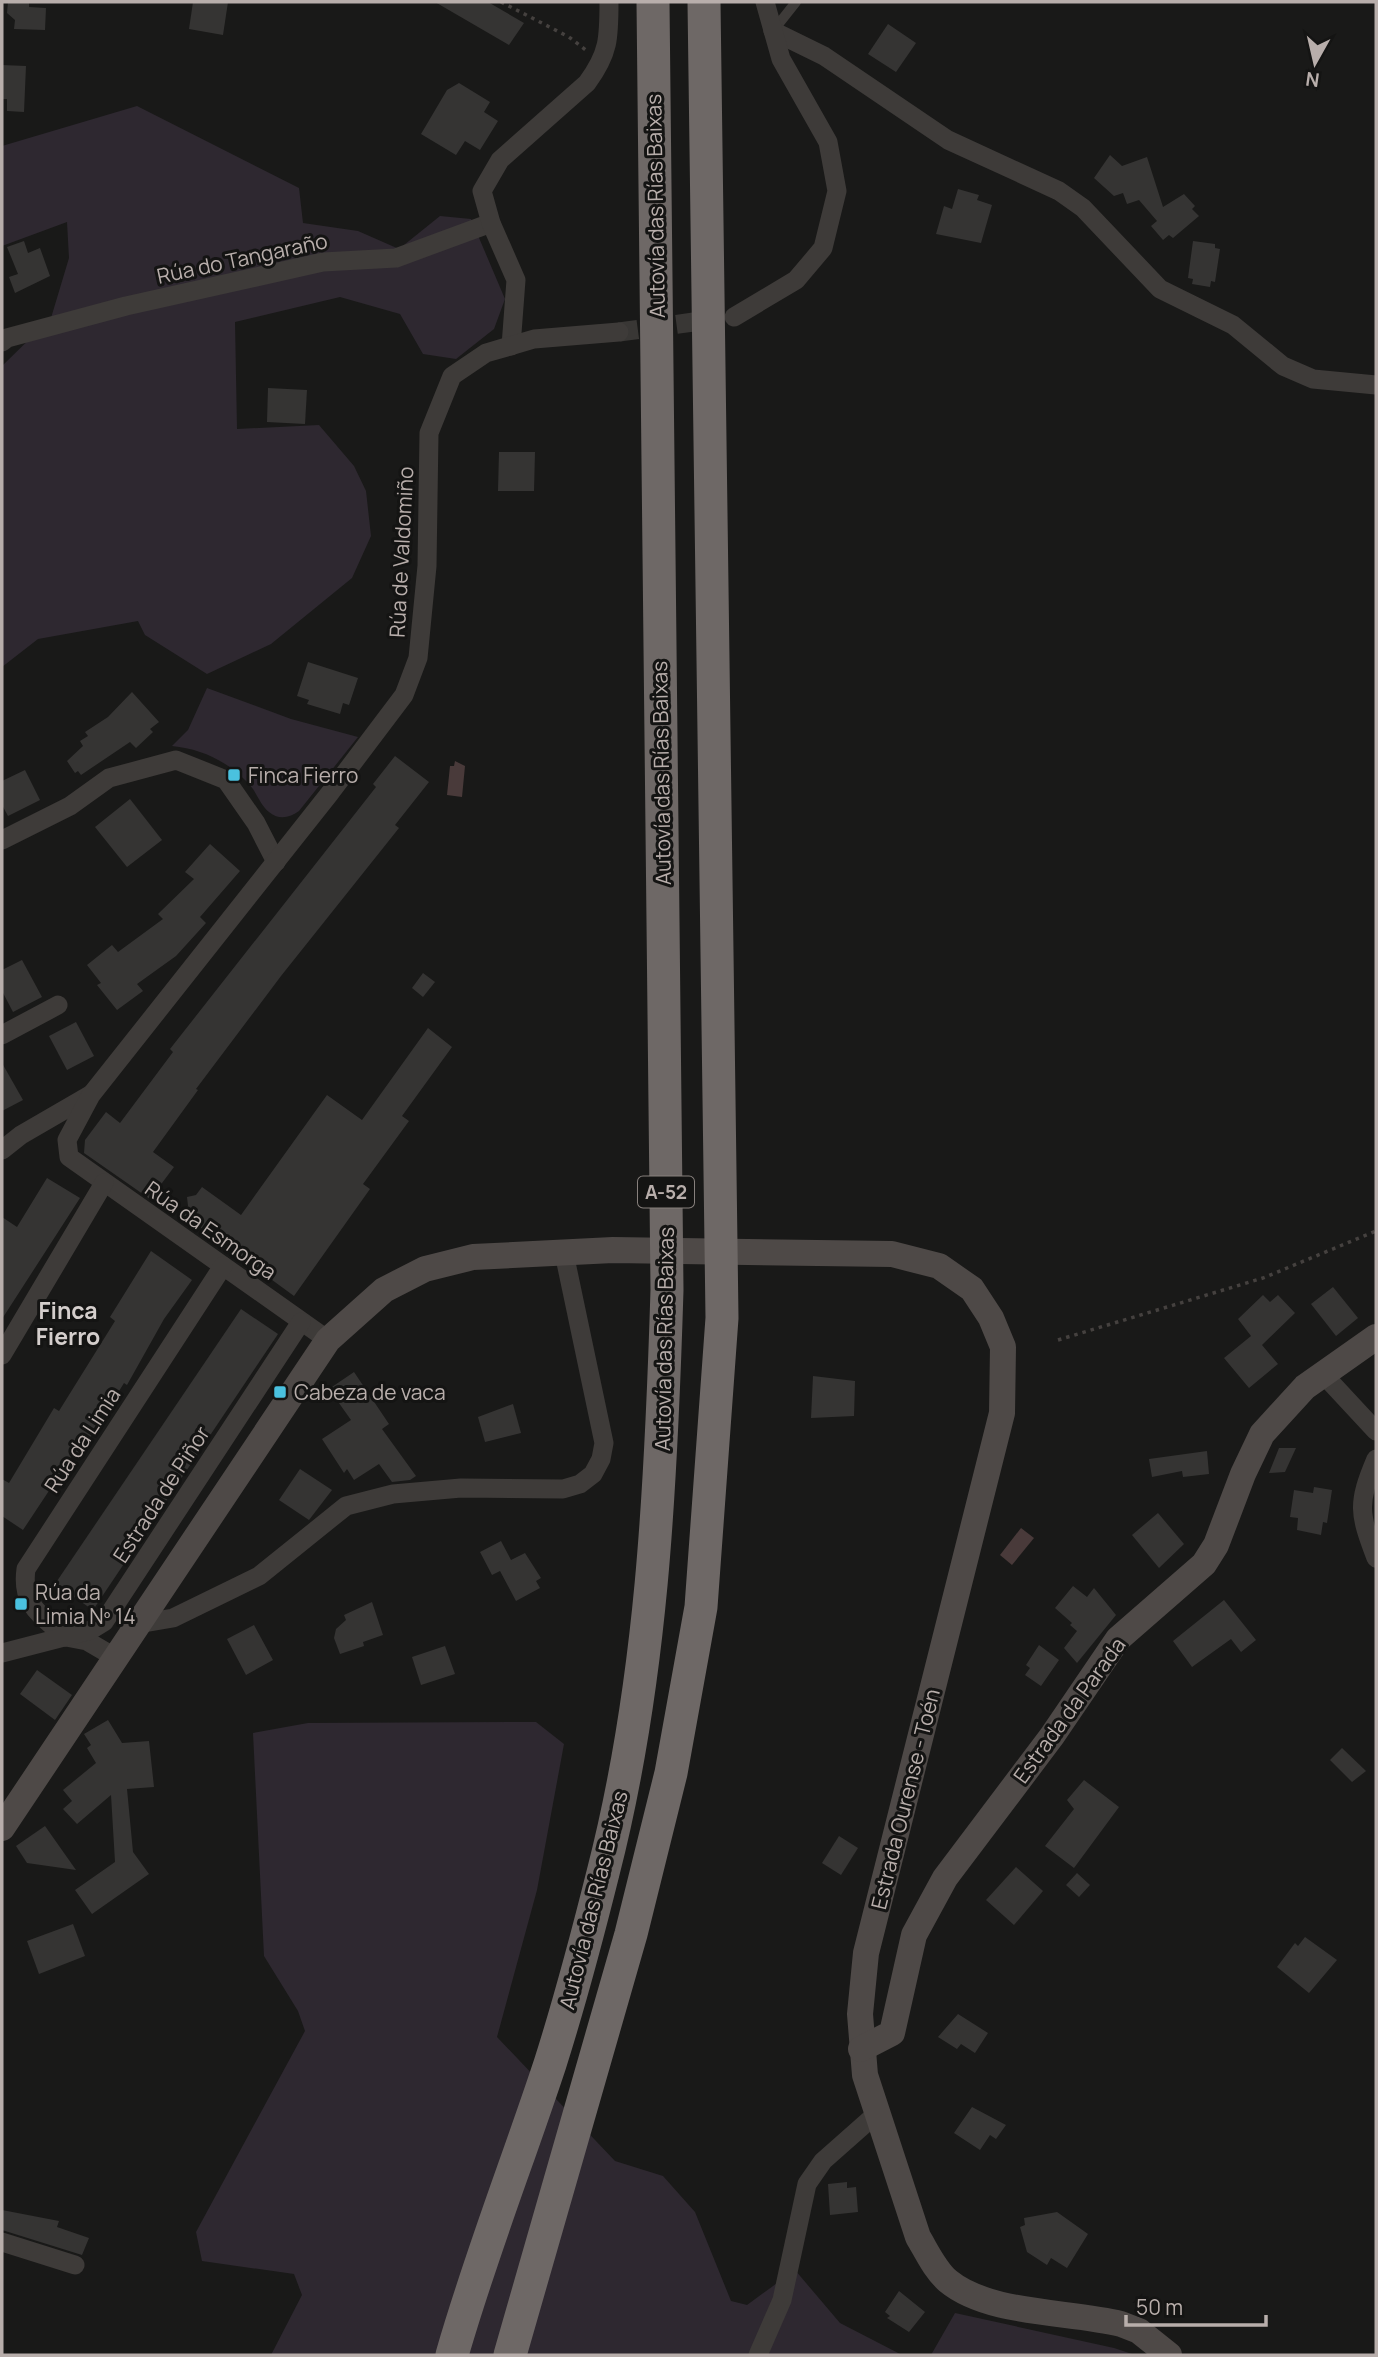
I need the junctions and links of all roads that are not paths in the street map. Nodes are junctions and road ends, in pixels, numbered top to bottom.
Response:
1 (609, 2) edge
2 (653, 2) edge
3 (704, 2) edge
4 (765, 2) edge
5 (796, 2) edge
6 (773, 31) junction
7 (491, 223) junction
8 (734, 317) tunnel mouth
9 (619, 332) tunnel mouth
10 (2, 342) edge
11 (510, 346) junction
12 (1376, 385) edge
13 (2, 840) edge
14 (276, 862) junction
15 (58, 1005) dead end
16 (2, 1035) edge
17 (90, 1095) junction
18 (2, 1150) edge
19 (69, 1157) joint
20 (104, 1182) junction
21 (564, 1252) junction
22 (223, 1266) junction
23 (301, 1322) junction
24 (1376, 1337) edge
25 (328, 1340) junction
26 (2, 1355) edge
27 (1323, 1374) junction
28 (256, 1391) junction
29 (282, 1409) junction
30 (1376, 1432) edge
31 (1376, 1459) edge
32 (1376, 1558) edge
33 (138, 1624) junction
34 (65, 1637) junction
35 (2, 1653) edge
36 (116, 1658) junction
37 (2, 1828) edge
38 (861, 2049) junction
39 (875, 2115) junction
40 (2, 2242) edge
41 (75, 2265) dead end
42 (452, 2355) edge
43 (510, 2355) edge
44 (758, 2355) edge
45 (1170, 2355) edge

1 - 7 street
2 - 42 highway, Autovía das Rías Baixas / A-52
3 - 43 highway, Autovía das Rías Baixas / A-52
4 - 6 street
5 - 6 lane
6 - 8 street
6 - 12 street
7 - 10 street, Rúa do Tangaraño
7 - 11 street
9 - 11 street, Rúa de Valdomiño
11 - 14 street, Rúa de Valdomiño
13 - 14 street
14 - 17 street, Rúa de Valdomiño
15 - 16 street
17 - 18 street, Rúa de Valdomiño
17 - 19 street, Rúa de Valdomiño
19 - 20 street, Rúa da Esmorga
20 - 22 street, Rúa da Esmorga
20 - 26 street
21 - 25 street
21 - 33 street
21 - 38 street, Estrada Ourense - Toén
22 - 23 street, Rúa da Esmorga
22 - 34 street, Rúa da Limia
23 - 25 street, Rúa da Esmorga
23 - 28 street, Estrada de Piñor
24 - 27 street, Estrada da Parada
25 - 29 street
27 - 30 street
27 - 38 street, Estrada da Parada
28 - 29 street
28 - 34 street, Estrada de Piñor
29 - 33 street
31 - 32 street
33 - 36 street
34 - 35 street, Estrada de Piñor
34 - 36 street
36 - 37 street
38 - 39 street, Estrada Ourense - Toén
39 - 44 street
39 - 45 street, Estrada Ourense - Toén
40 - 41 street

